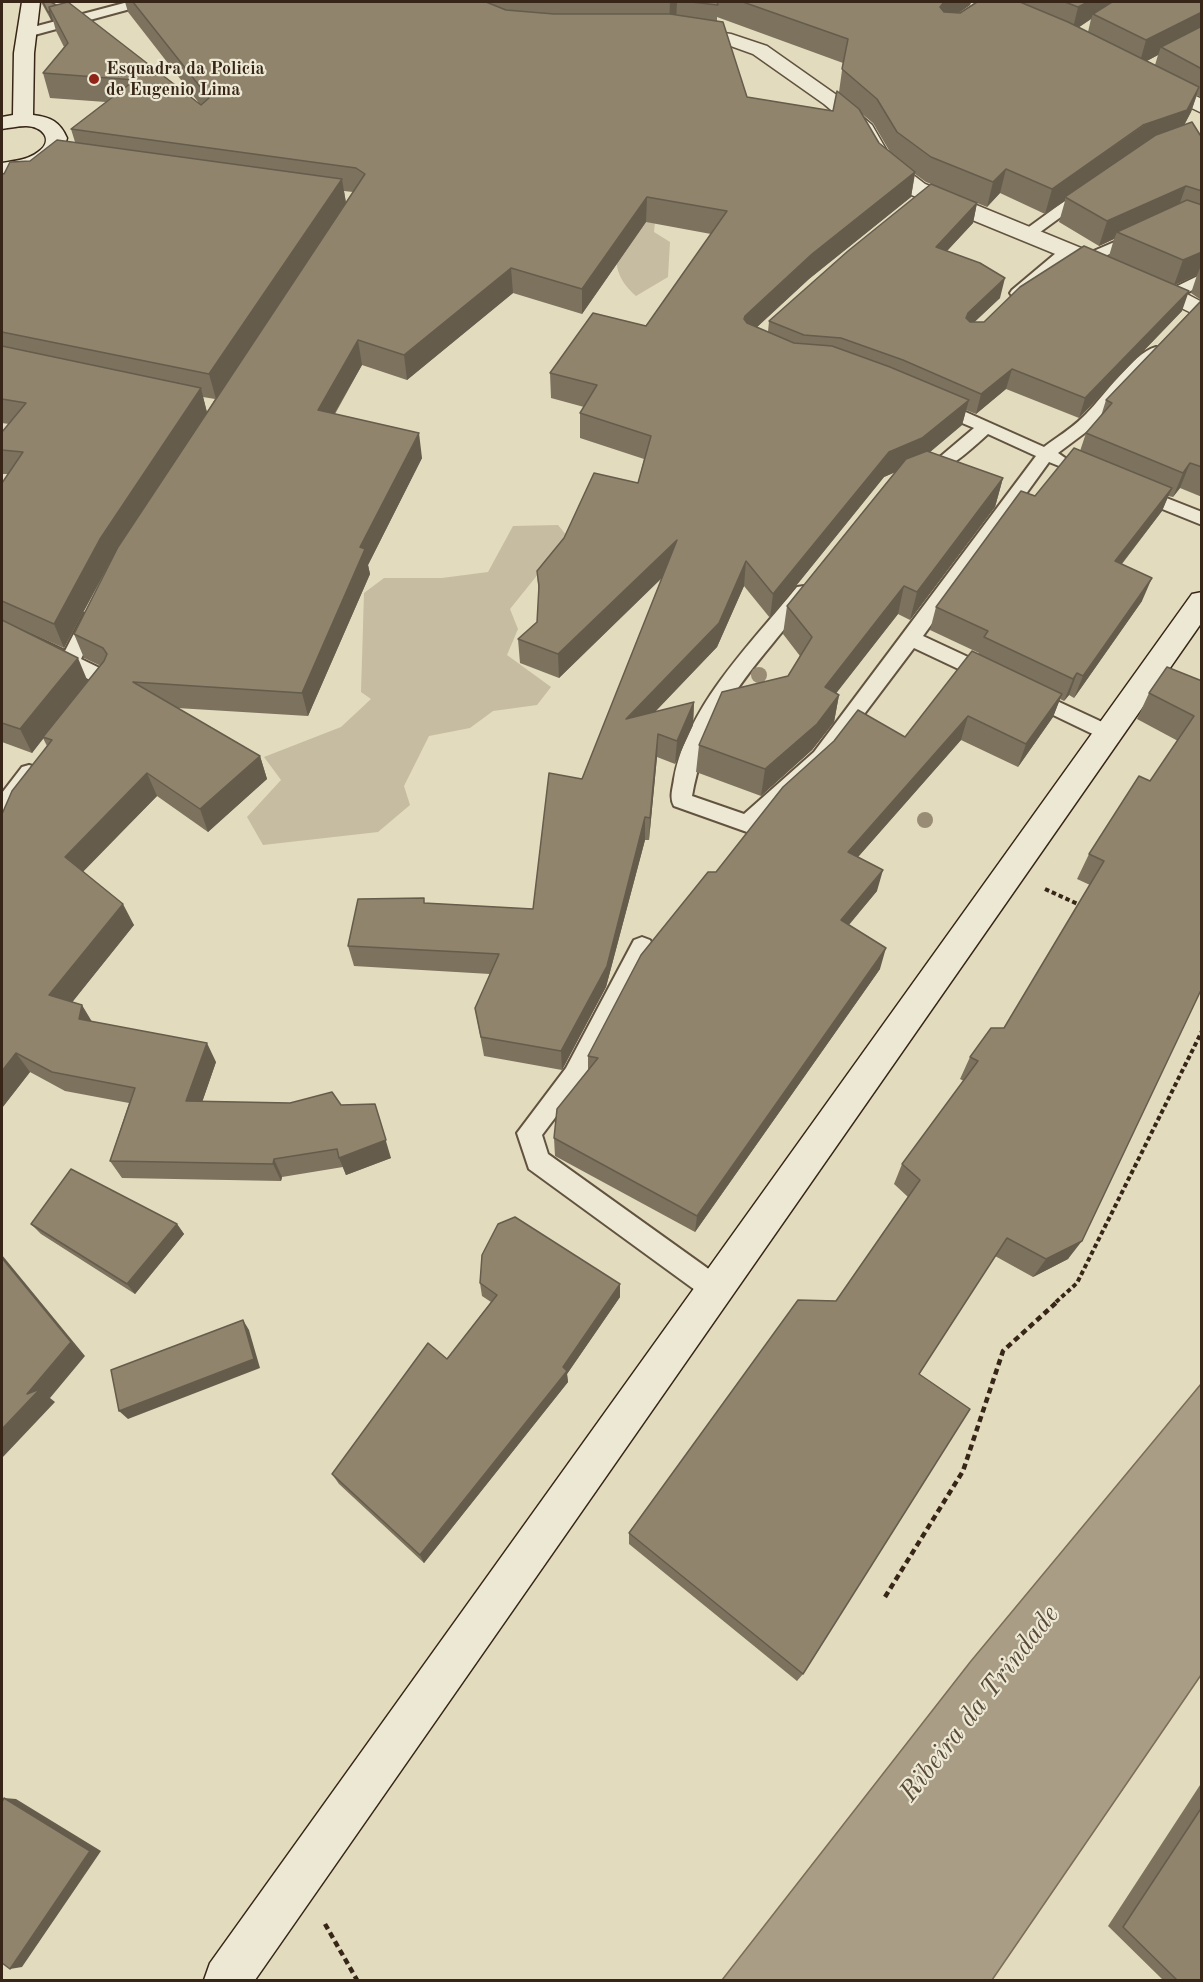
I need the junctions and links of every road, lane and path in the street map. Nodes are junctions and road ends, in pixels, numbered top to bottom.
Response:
1 (31, 2) edge
2 (141, 2) edge
3 (676, 32) edge
4 (27, 33) junction
5 (1136, 73) edge
6 (1202, 107) edge
7 (23, 120) junction
8 (2, 123) edge
9 (5, 173) edge
10 (1094, 187) edge
11 (927, 194) junction
12 (909, 208) edge
13 (1158, 227) edge
14 (1027, 235) junction
15 (1067, 251) junction
16 (1087, 259) junction
17 (1202, 279) edge
18 (1171, 295) junction
19 (1005, 304) edge
20 (1199, 310) edge
21 (1182, 324) edge
22 (1167, 340) edge
23 (923, 400) edge
24 (986, 427) junction
25 (1046, 454) junction
26 (1080, 468) edge
27 (903, 477) edge
28 (1124, 486) edge
29 (1202, 519) edge
30 (818, 575) edge
31 (1202, 601) edge
32 (96, 610) edge
33 (2, 628) edge
34 (911, 638) junction
35 (70, 661) junction
36 (83, 706) edge
37 (1108, 733) junction
38 (38, 761) edge
39 (2, 807) edge
40 (1009, 872) junction
41 (1084, 907) edge
42 (642, 946) dead end
43 (1202, 1031) edge
44 (715, 1289) junction
45 (885, 1598) dead end
46 (299, 1878) junction
47 (227, 1980) edge
48 (357, 1980) edge

1 - 4 street
2 - 4 lane
3 - 11 street
4 - 7 street
5 - 6 street
7 - 8 street
7 - 9 street
10 - 14 lane
11 - 12 lane
11 - 14 street
13 - 16 lane
14 - 15 street
15 - 16 street
15 - 19 lane
16 - 18 street
17 - 18 lane
18 - 20 street
20 - 21 lane
22 - 25 lane
23 - 24 lane
24 - 25 lane
24 - 27 lane
25 - 26 lane
25 - 34 lane
28 - 29 lane
30 - 34 lane
31 - 37 street
32 - 35 lane
33 - 35 lane
34 - 37 lane
35 - 36 lane
37 - 40 street
38 - 39 lane
40 - 41 path
40 - 44 street
42 - 44 lane
43 - 45 path
44 - 46 street
46 - 47 street
46 - 48 path

